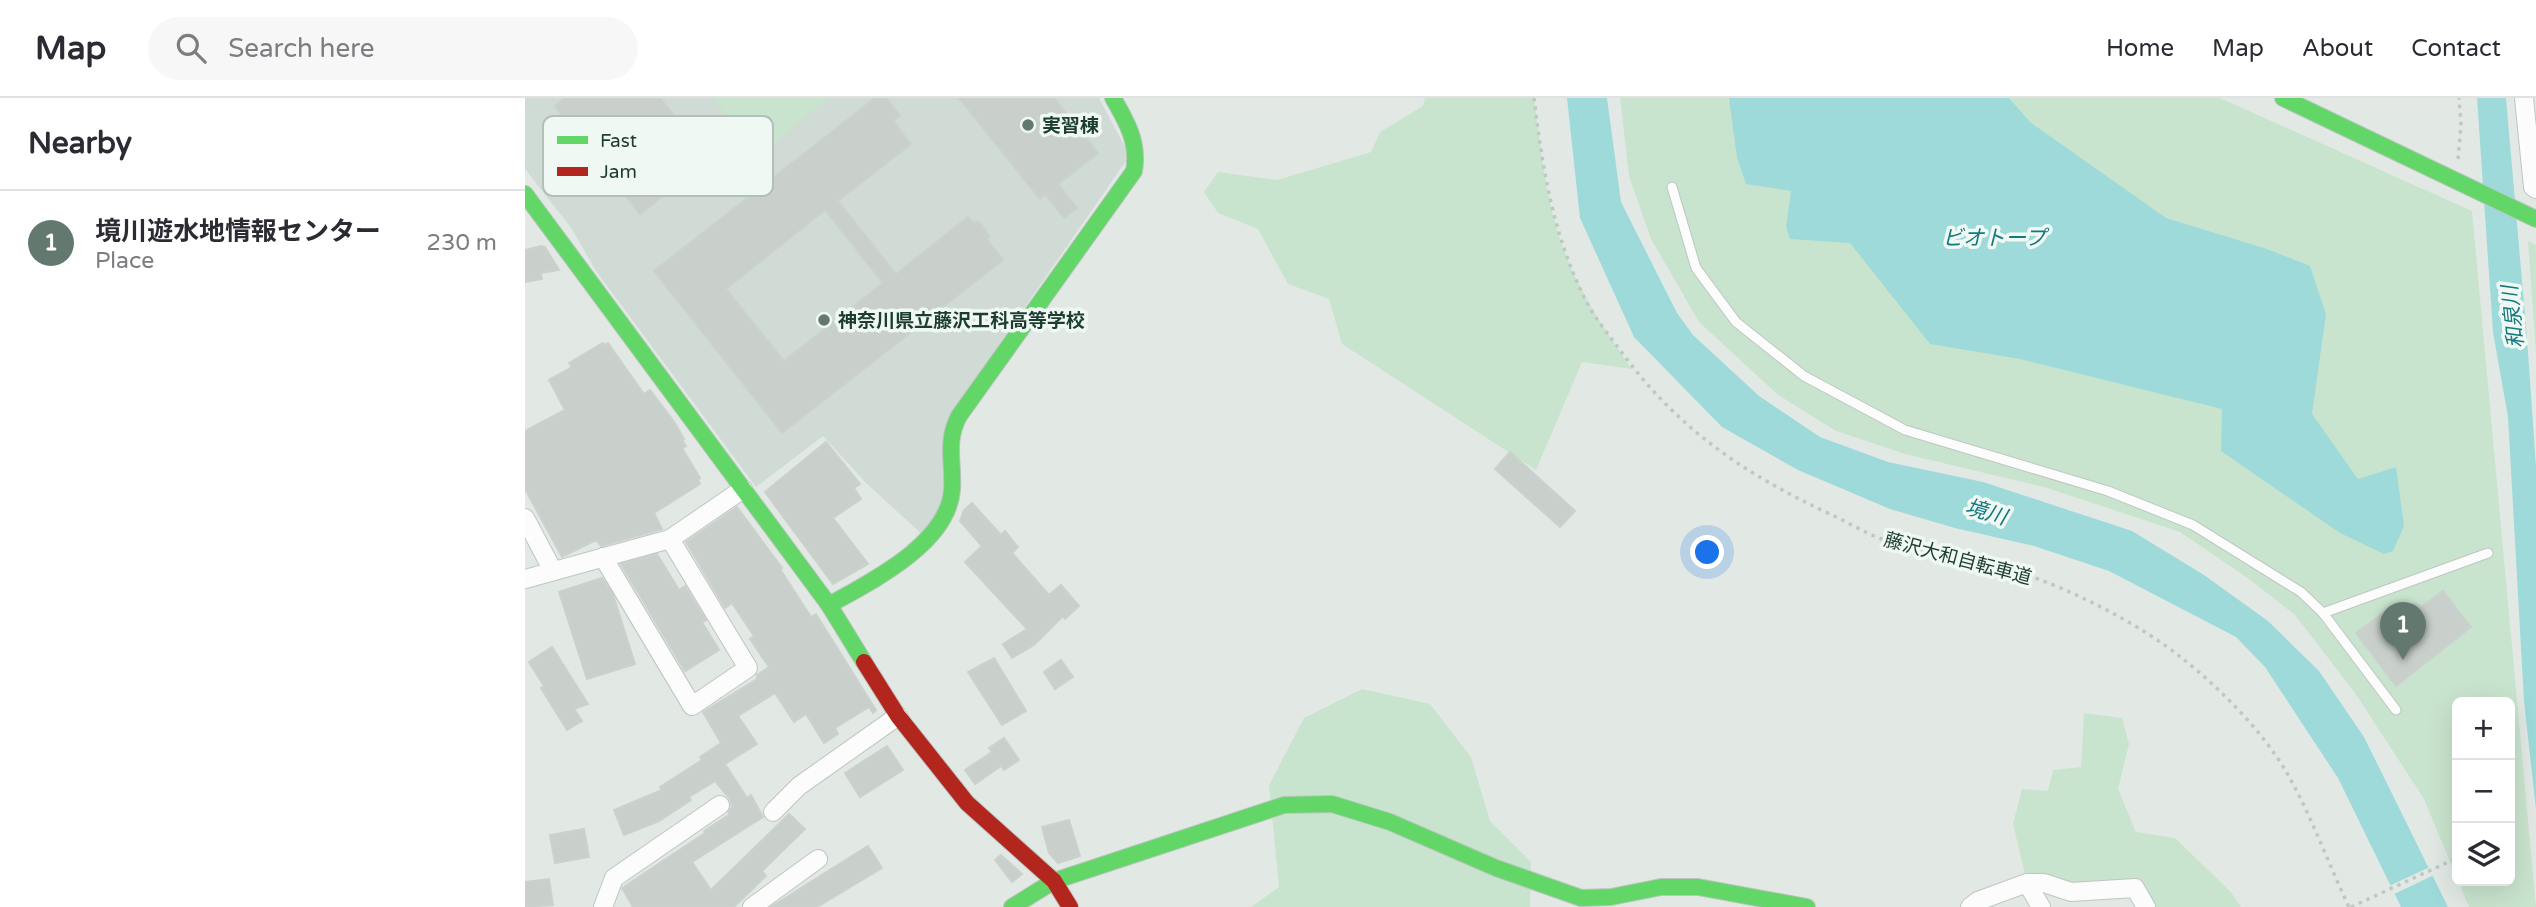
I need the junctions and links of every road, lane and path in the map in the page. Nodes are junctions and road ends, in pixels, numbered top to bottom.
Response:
1 (1113, 98) edge
2 (1534, 98) edge
3 (2283, 98) edge
4 (2459, 98) edge
5 (2524, 98) edge
6 (2458, 167) dead end
7 (1672, 187) dead end
8 (2536, 189) edge
9 (525, 194) edge
10 (2532, 217) edge
11 (743, 489) junction
12 (525, 518) edge
13 (670, 540) junction
14 (2488, 553) dead end
15 (603, 557) junction
16 (553, 571) junction
17 (525, 579) edge
18 (829, 605) junction
19 (2323, 613) junction
20 (2396, 709) dead end
21 (898, 716) junction
22 (720, 805) dead end
23 (773, 812) dead end
24 (818, 859) dead end
25 (2452, 860) edge
26 (1054, 881) junction
27 (2027, 883) junction
28 (1661, 887) junction
29 (603, 907) edge
30 (752, 907) edge
31 (1012, 907) edge
32 (1070, 907) edge
33 (1650, 907) edge
34 (1807, 907) edge
35 (1970, 907) edge
36 (2041, 907) edge
37 (2146, 907) edge
38 (2350, 907) edge

1 - 18 street
2 - 38 path, 藤沢大和自転車道
3 - 10 street
4 - 6 path
5 - 8 street
7 - 19 lane
9 - 11 street
11 - 13 street
11 - 18 street
12 - 16 street
13 - 15 street
13 - 15 street
14 - 19 lane
15 - 16 street
16 - 17 street
18 - 21 street
19 - 20 lane
21 - 23 street
21 - 26 street
22 - 29 street
24 - 30 street
25 - 38 path
26 - 28 street
26 - 31 street
26 - 32 street
27 - 35 street
27 - 36 street
27 - 37 street
28 - 33 street
28 - 34 street

